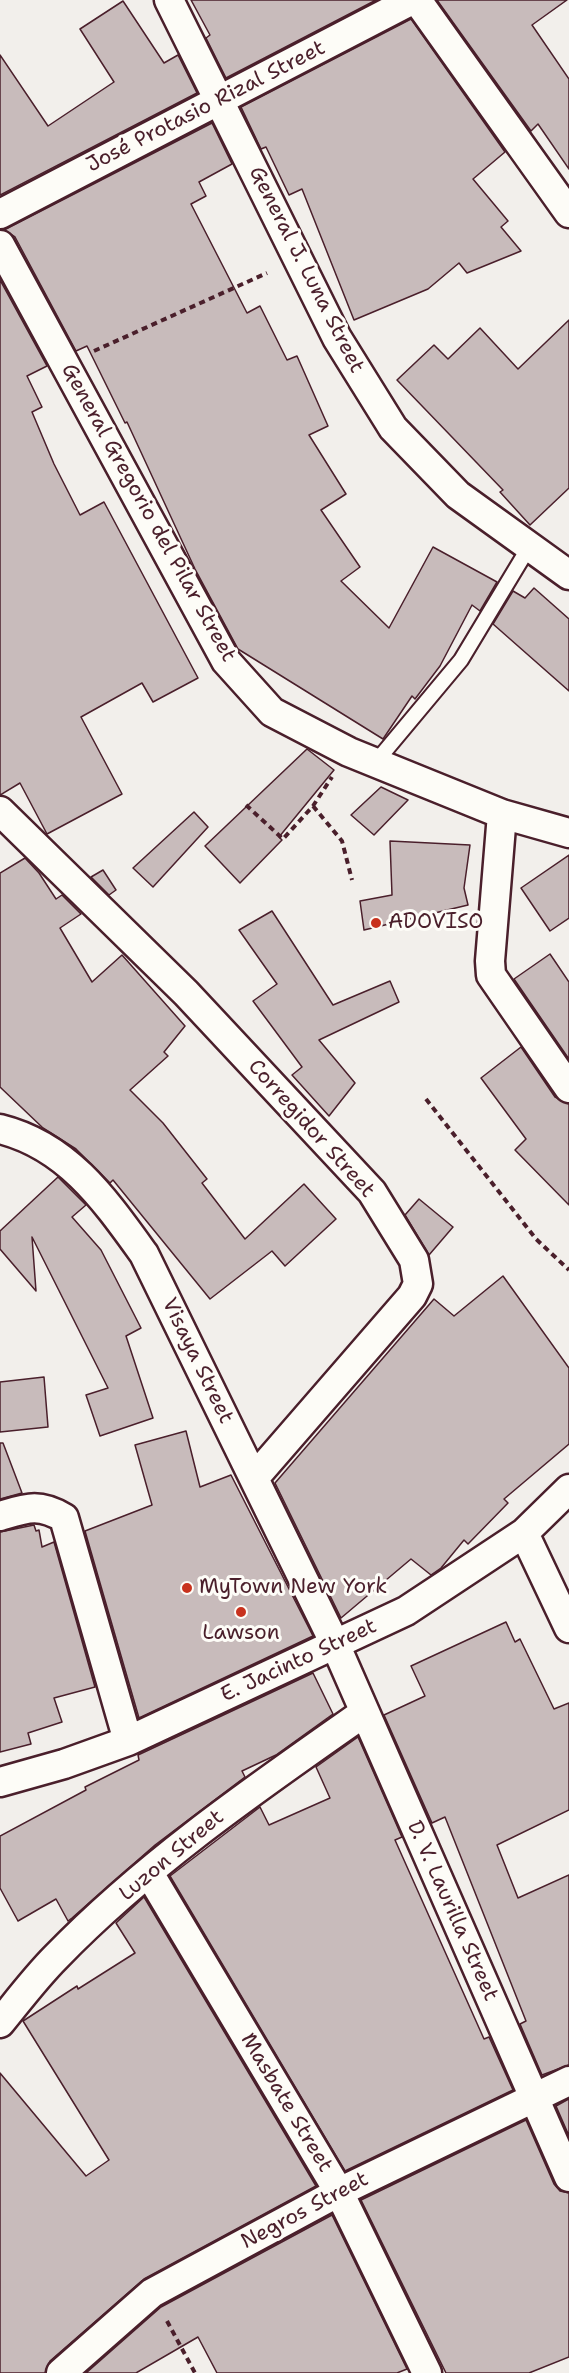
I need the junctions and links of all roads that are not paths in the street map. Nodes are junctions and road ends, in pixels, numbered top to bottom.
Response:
1 (169, 0) edge
2 (412, 0) edge
3 (417, 0) edge
4 (221, 101) junction
5 (569, 213) edge
6 (0, 214) edge
7 (0, 245) edge
8 (529, 548) junction
9 (569, 575) edge
10 (362, 757) junction
11 (0, 812) edge
12 (502, 814) junction
13 (569, 833) edge
14 (569, 1088) edge
15 (0, 1129) edge
16 (255, 1477) junction
17 (569, 1489) edge
18 (0, 1516) edge
19 (524, 1533) junction
20 (569, 1628) edge
21 (335, 1644) junction
22 (365, 1712) junction
23 (128, 1742) junction
24 (0, 1782) edge
25 (149, 1872) junction
26 (0, 2023) edge
27 (569, 2080) edge
28 (535, 2098) junction
29 (569, 2177) edge
30 (339, 2192) junction
31 (61, 2373) edge
32 (427, 2373) edge

1 - 4 street, General J. Luna Street
2 - 4 street, José Protasio Rizal Street
3 - 5 street
4 - 6 street, José Protasio Rizal Street
4 - 8 street, General J. Luna Street
7 - 10 street, General Gregorio del Pilar Street
8 - 9 street, General J. Luna Street
8 - 10 lane
10 - 12 street, General Gregorio del Pilar Street
11 - 16 street, Corregidor Street
12 - 13 street, General Gregorio del Pilar Street
12 - 14 street
15 - 16 street, Visaya Street
16 - 21 street, Visaya Street
17 - 19 street, E. Jacinto Street
18 - 23 street
19 - 20 street
19 - 21 street, E. Jacinto Street
21 - 22 street, D. V. Laurilla Street
21 - 23 street, E. Jacinto Street
22 - 25 street, Luzon Street
22 - 28 street, D. V. Laurilla Street
23 - 24 street, E. Jacinto Street
25 - 26 street, Luzon Street
25 - 30 street, Masbate Street
27 - 28 street, Negros Street
28 - 29 street, D. V. Laurilla Street
28 - 30 street, Negros Street
30 - 31 street, Negros Street
30 - 32 street, Masbate Street

